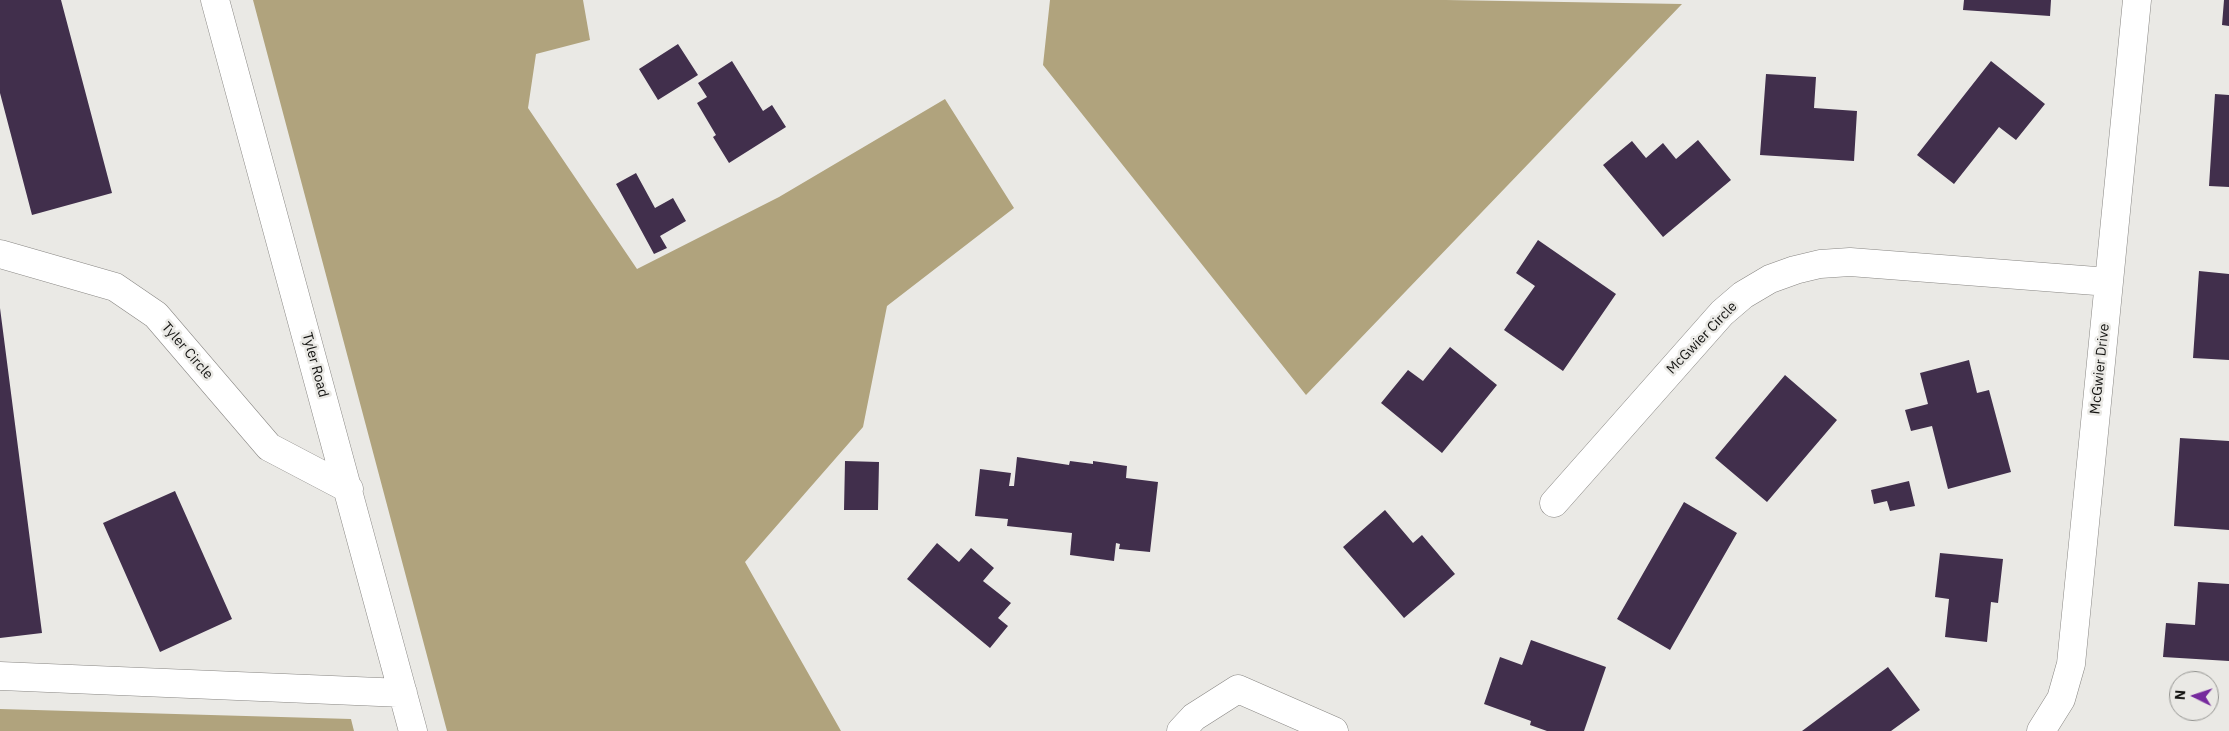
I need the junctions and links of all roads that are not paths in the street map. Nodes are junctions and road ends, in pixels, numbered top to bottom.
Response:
1 (215, 0) edge
2 (2137, 0) edge
3 (0, 254) edge
4 (2109, 282) junction
5 (349, 489) junction
6 (1554, 504) dead end
7 (0, 676) edge
8 (403, 693) junction
9 (413, 731) edge
10 (1181, 731) edge
11 (1334, 731) edge
12 (2041, 731) edge

1 - 5 street, Tyler Road
2 - 4 street, McGwier Drive
3 - 5 street, Tyler Circle
4 - 6 street, McGwier Circle
4 - 12 street, McGwier Drive
5 - 8 street, Tyler Road
7 - 8 street
8 - 9 street, Tyler Road
10 - 11 street

